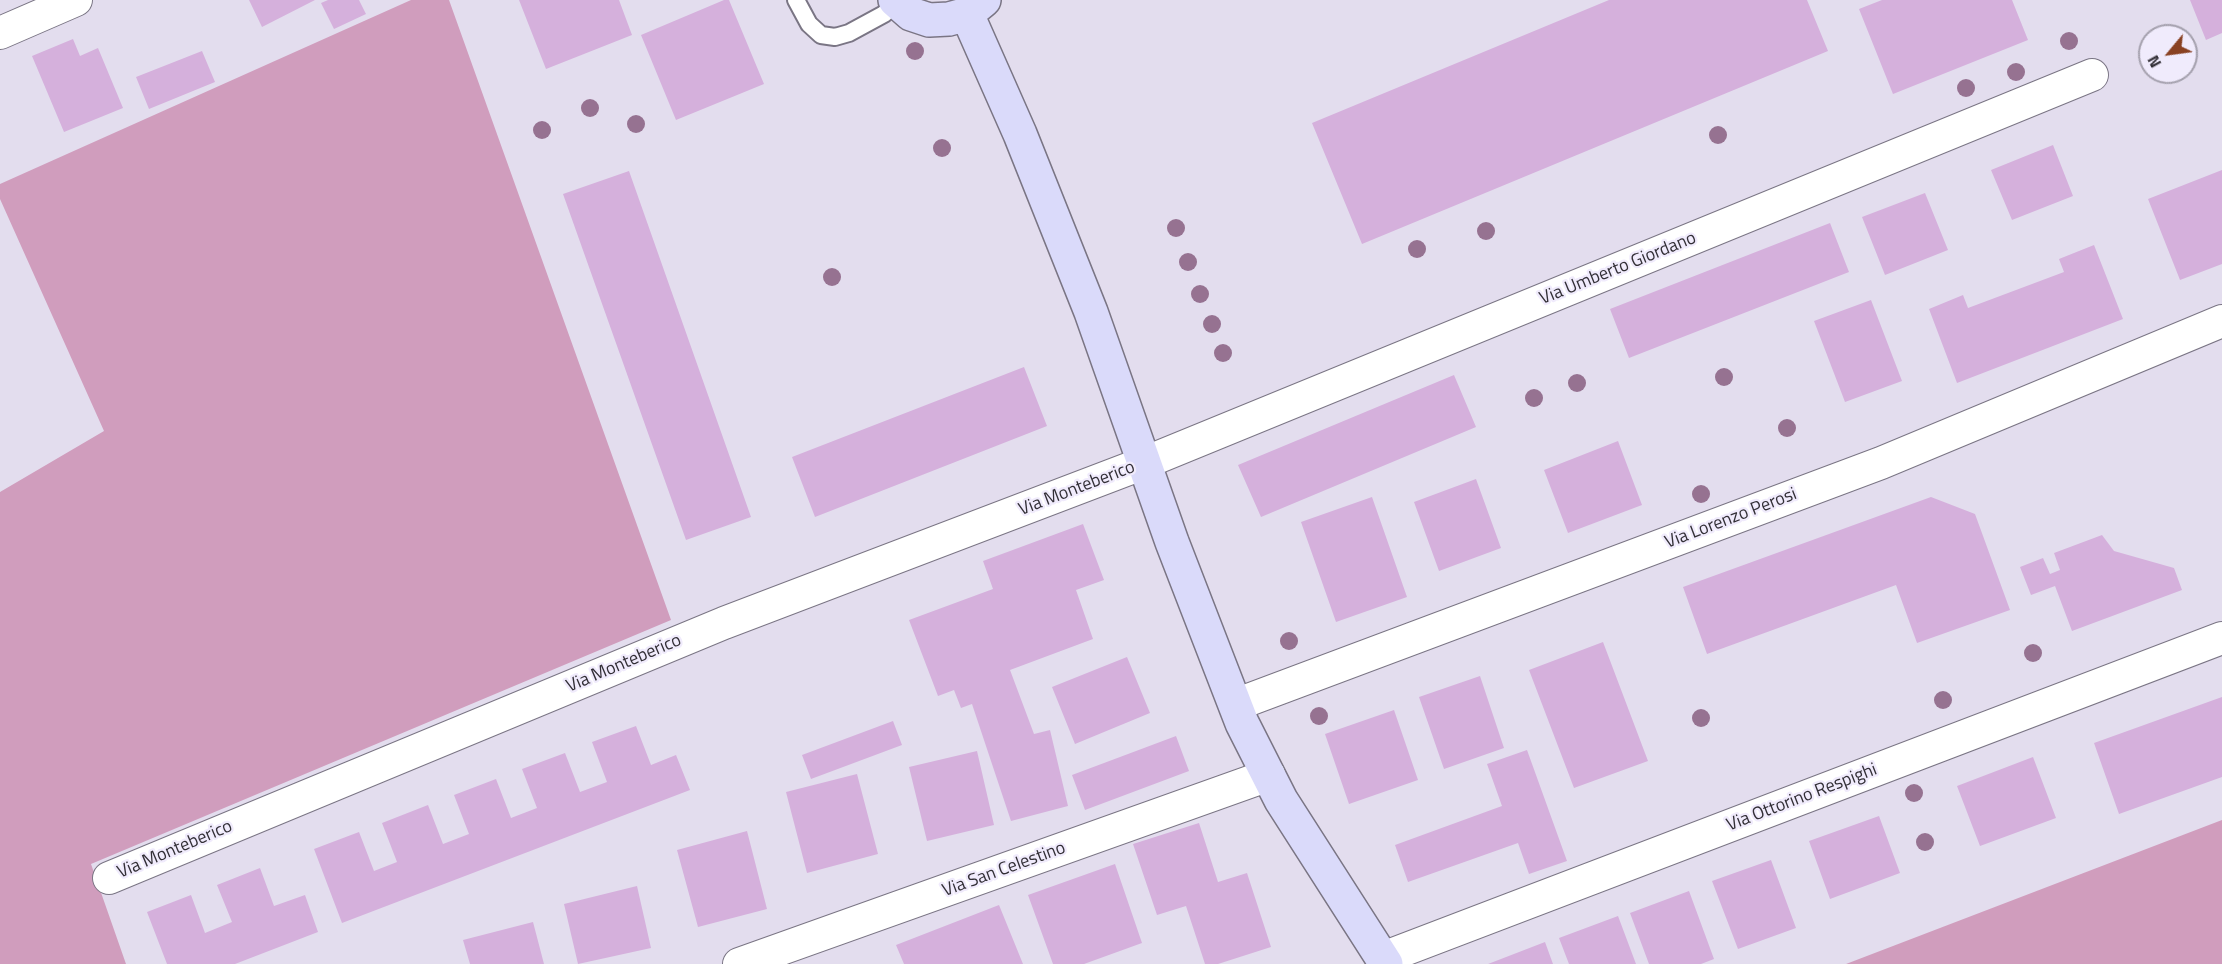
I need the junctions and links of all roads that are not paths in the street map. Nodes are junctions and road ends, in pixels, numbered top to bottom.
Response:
1 (76, 0) edge
2 (796, 0) edge
3 (895, 1) edge
4 (975, 7) edge
5 (0, 33) edge
6 (2092, 75) dead end
7 (2222, 321) edge
8 (1144, 463) junction
9 (2222, 638) edge
10 (1235, 705) junction
11 (1269, 775) junction
12 (109, 878) dead end
13 (1384, 961) edge
14 (739, 964) edge

1 - 5 street
2 - 3 lane
3 - 4 street
4 - 8 street, Via Monteberico
6 - 8 street, Via Umberto Giordano
7 - 10 street, Via Lorenzo Perosi
8 - 10 street, Via Monteberico
8 - 12 street, Via Monteberico
9 - 13 street, Via Ottorino Respighi
10 - 11 street, Via Monteberico
11 - 13 street, Via Monteberico
11 - 14 street, Via San Celestino

